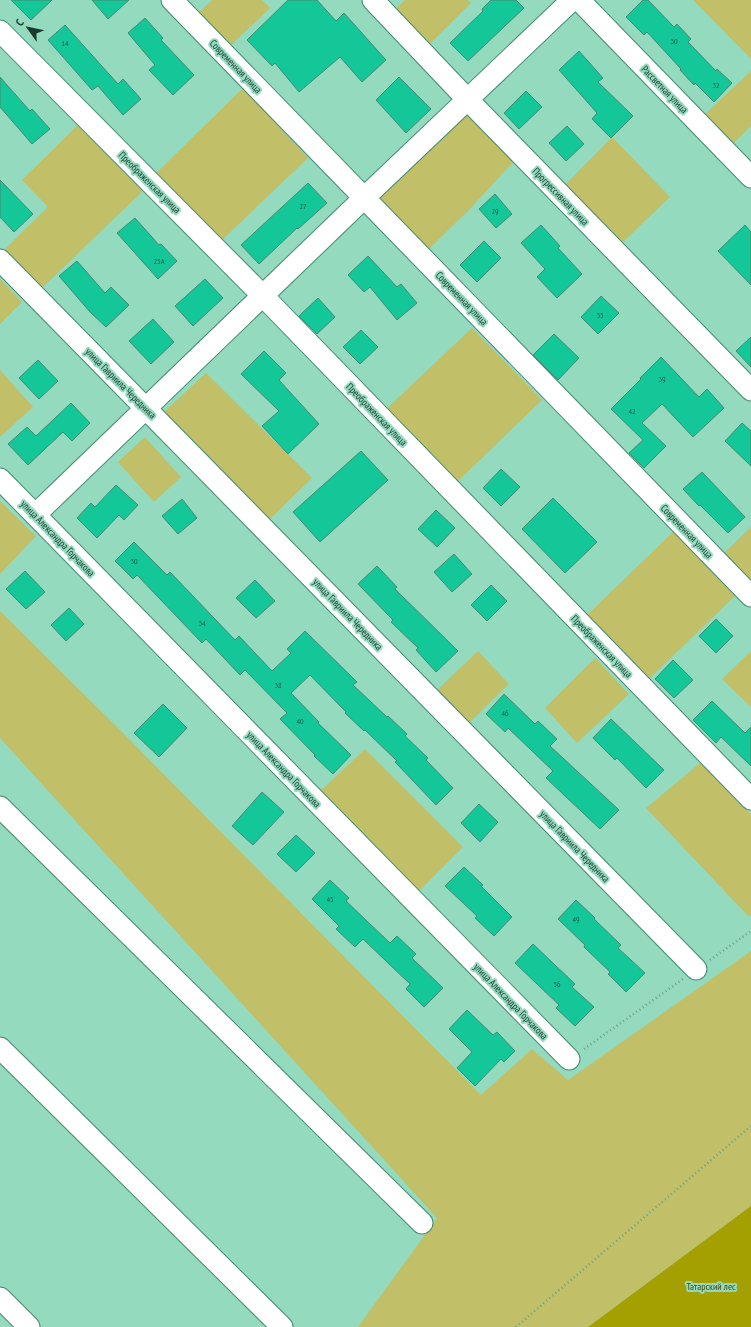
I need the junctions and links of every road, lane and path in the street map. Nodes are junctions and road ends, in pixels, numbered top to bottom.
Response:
1 (172, 0) edge
2 (373, 0) edge
3 (572, 0) edge
4 (579, 0) edge
5 (0, 30) edge
6 (467, 99) junction
7 (751, 177) edge
8 (364, 198) junction
9 (0, 260) edge
10 (263, 296) junction
11 (751, 390) edge
12 (146, 408) junction
13 (0, 479) edge
14 (35, 515) junction
15 (751, 596) edge
16 (751, 799) edge
17 (0, 807) edge
18 (751, 931) edge
19 (696, 970) junction
20 (0, 1048) edge
21 (569, 1059) joint
22 (751, 1126) edge
23 (422, 1223) dead end
24 (0, 1298) edge
25 (29, 1327) edge
26 (282, 1327) edge
27 (516, 1327) edge

1 - 8 street, Современная улица
2 - 6 street, Прогрессивная улица
3 - 6 street
4 - 7 street, Рассветная улица
5 - 10 street, Преображенская улица
6 - 8 street
6 - 11 street, Прогрессивная улица
8 - 10 street
8 - 15 street, Современная улица
9 - 12 street, улица Гавриила Чередника
10 - 12 street
10 - 16 street, Преображенская улица
12 - 14 street
12 - 19 street, улица Гавриила Чередника
13 - 14 street, улица Александра Горчакова
14 - 21 street, улица Александра Горчакова
17 - 23 street
18 - 19 path
19 - 21 path
20 - 26 street
22 - 27 path
24 - 25 street

